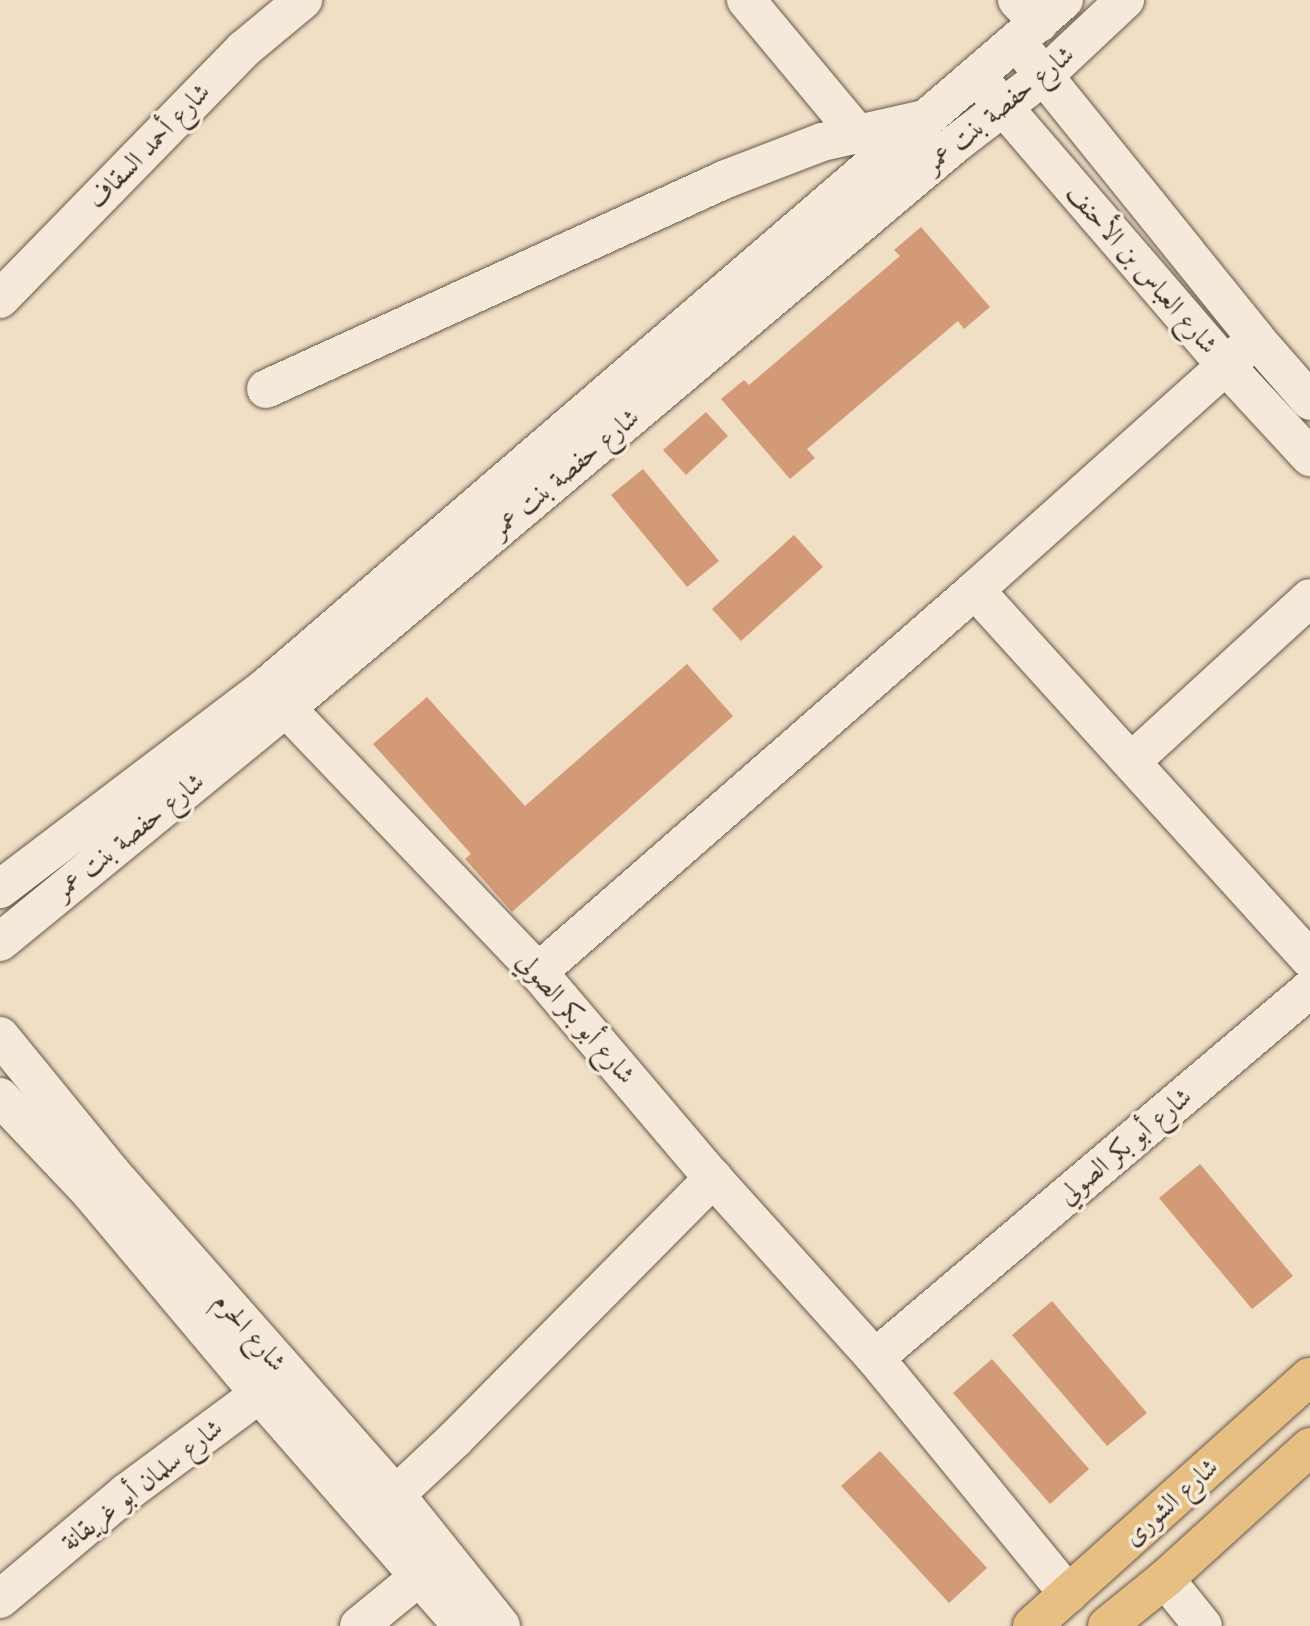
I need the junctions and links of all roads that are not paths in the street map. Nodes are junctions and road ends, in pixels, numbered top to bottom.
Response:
1 (303, 0) edge
2 (746, 0) edge
3 (1125, 0) edge
4 (1034, 17) edge
5 (1045, 75) junction
6 (978, 76) junction
7 (1003, 108) junction
8 (925, 119) junction
9 (857, 132) junction
10 (0, 299) edge
11 (1255, 339) junction
12 (1226, 366) junction
13 (266, 389) dead end
14 (1310, 401) edge
15 (1310, 457) edge
16 (975, 590) junction
17 (1310, 598) edge
18 (276, 698) junction
19 (1132, 761) junction
20 (0, 889) edge
21 (0, 942) edge
22 (1310, 960) edge
23 (538, 972) junction
24 (1310, 989) edge
25 (0, 1036) edge
26 (0, 1097) edge
27 (713, 1178) junction
28 (100, 1182) junction
29 (875, 1358) junction
30 (1310, 1377) edge
31 (273, 1385) junction
32 (1310, 1447) edge
33 (383, 1507) junction
34 (431, 1567) junction
35 (1165, 1578) junction
36 (1068, 1594) junction
37 (0, 1599) edge
38 (359, 1626) edge
39 (462, 1626) edge
40 (501, 1626) edge
41 (1032, 1626) edge
42 (1107, 1626) edge
43 (1203, 1626) edge

1 - 10 street, شارع أحمد السقاف
2 - 9 street
3 - 5 street, شارع حفصة بنت عمر
4 - 5 street, شارع العباس بن الأحنف
4 - 6 street, شارع حفصة بنت عمر
5 - 7 street, شارع حفصة بنت عمر
5 - 11 street, شارع العباس بن الأحنف
6 - 7 street, شارع العباس بن الأحنف
6 - 8 street, شارع حفصة بنت عمر
7 - 12 street, شارع العباس بن الأحنف
7 - 18 street, شارع حفصة بنت عمر
8 - 9 street
8 - 18 street, شارع حفصة بنت عمر
9 - 13 street
11 - 12 street
11 - 14 street, شارع العباس بن الأحنف
12 - 15 street, شارع العباس بن الأحنف
12 - 16 street
16 - 19 street
16 - 23 street
17 - 19 street
18 - 20 street, شارع حفصة بنت عمر
18 - 21 street, شارع حفصة بنت عمر
18 - 23 street, شارع أبو بكر الصولي
19 - 22 street
23 - 27 street, شارع أبو بكر الصولي
24 - 29 street, شارع أبو بكر الصولي
25 - 28 street, شارع الحرم
26 - 28 street, شارع الحرم
27 - 29 street, شارع أبو بكر الصولي
27 - 33 street
28 - 31 street, شارع الحرم
29 - 36 street, شارع أبو بكر الصولي
30 - 36 main road, شارع الشورى
31 - 33 street, شارع الحرم
31 - 37 street, شارع سلمان أبو غريقانة
32 - 35 main road, شارع الشورى
33 - 34 street, شارع الحرم
34 - 38 street
34 - 39 street, شارع الحرم
34 - 40 street, شارع الحرم
35 - 42 main road, شارع الشورى
35 - 43 street
36 - 41 main road, شارع الشورى

